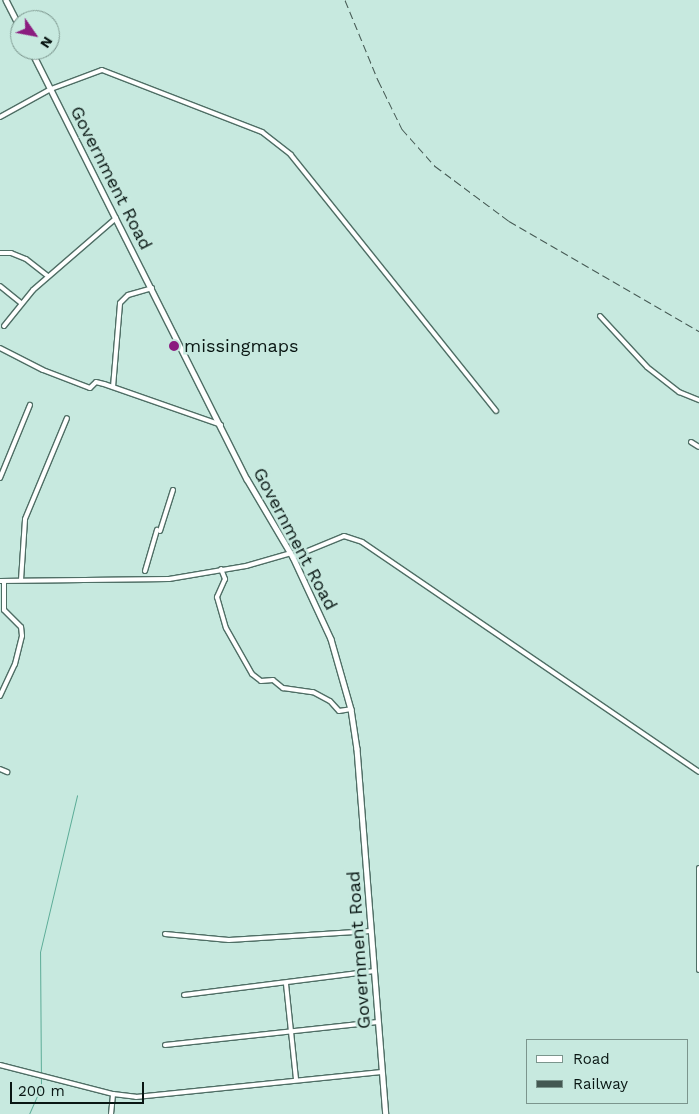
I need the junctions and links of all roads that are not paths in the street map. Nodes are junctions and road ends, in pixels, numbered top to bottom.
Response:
1 (36, 60) edge
2 (51, 89) junction
3 (0, 117) edge
4 (116, 218) junction
5 (0, 253) edge
6 (48, 276) junction
7 (0, 286) edge
8 (152, 288) junction
9 (21, 303) junction
10 (600, 316) dead end
11 (4, 326) dead end
12 (0, 348) edge
13 (112, 387) junction
14 (699, 400) edge
15 (30, 405) dead end
16 (496, 411) dead end
17 (67, 418) dead end
18 (222, 426) junction
19 (691, 442) dead end
20 (699, 447) edge
21 (0, 478) edge
22 (173, 490) dead end
23 (292, 555) junction
24 (221, 569) junction
25 (144, 570) dead end
26 (21, 580) junction
27 (2, 581) edge
28 (2, 611) edge
29 (0, 678) edge
30 (6, 682) junction
31 (0, 696) edge
32 (351, 709) junction
33 (0, 769) edge
34 (7, 772) dead end
35 (699, 772) edge
36 (699, 868) edge
37 (371, 931) junction
38 (165, 934) dead end
39 (699, 970) edge
40 (374, 971) junction
41 (286, 984) junction
42 (184, 995) dead end
43 (378, 1022) junction
44 (290, 1032) junction
45 (165, 1045) dead end
46 (0, 1065) edge
47 (382, 1072) junction
48 (296, 1079) junction
49 (113, 1094) junction
50 (112, 1114) edge
51 (386, 1114) edge

1 - 2 street, Government Road
2 - 3 street
2 - 4 street, Government Road
2 - 16 street
4 - 6 street
4 - 8 street, Government Road
5 - 6 street
6 - 9 street
7 - 9 street
8 - 13 street
8 - 18 street, Government Road
9 - 11 street
10 - 14 street
12 - 13 street
13 - 18 street
15 - 21 street
17 - 26 street
18 - 23 street, Government Road
19 - 20 street
22 - 25 street
23 - 24 street
23 - 32 street, Government Road
23 - 35 street
24 - 26 street
24 - 32 street
26 - 27 street
27 - 28 street
28 - 30 street
29 - 30 street
30 - 31 street
32 - 37 street, Government Road
33 - 34 street
36 - 39 street
37 - 38 street
37 - 40 street, Government Road
40 - 41 street
40 - 43 street, Government Road
41 - 42 street
41 - 44 street
43 - 44 street
43 - 47 street, Government Road
44 - 45 street
44 - 48 street
46 - 49 street
47 - 48 street
47 - 51 street, Government Road
48 - 49 street
49 - 50 street

